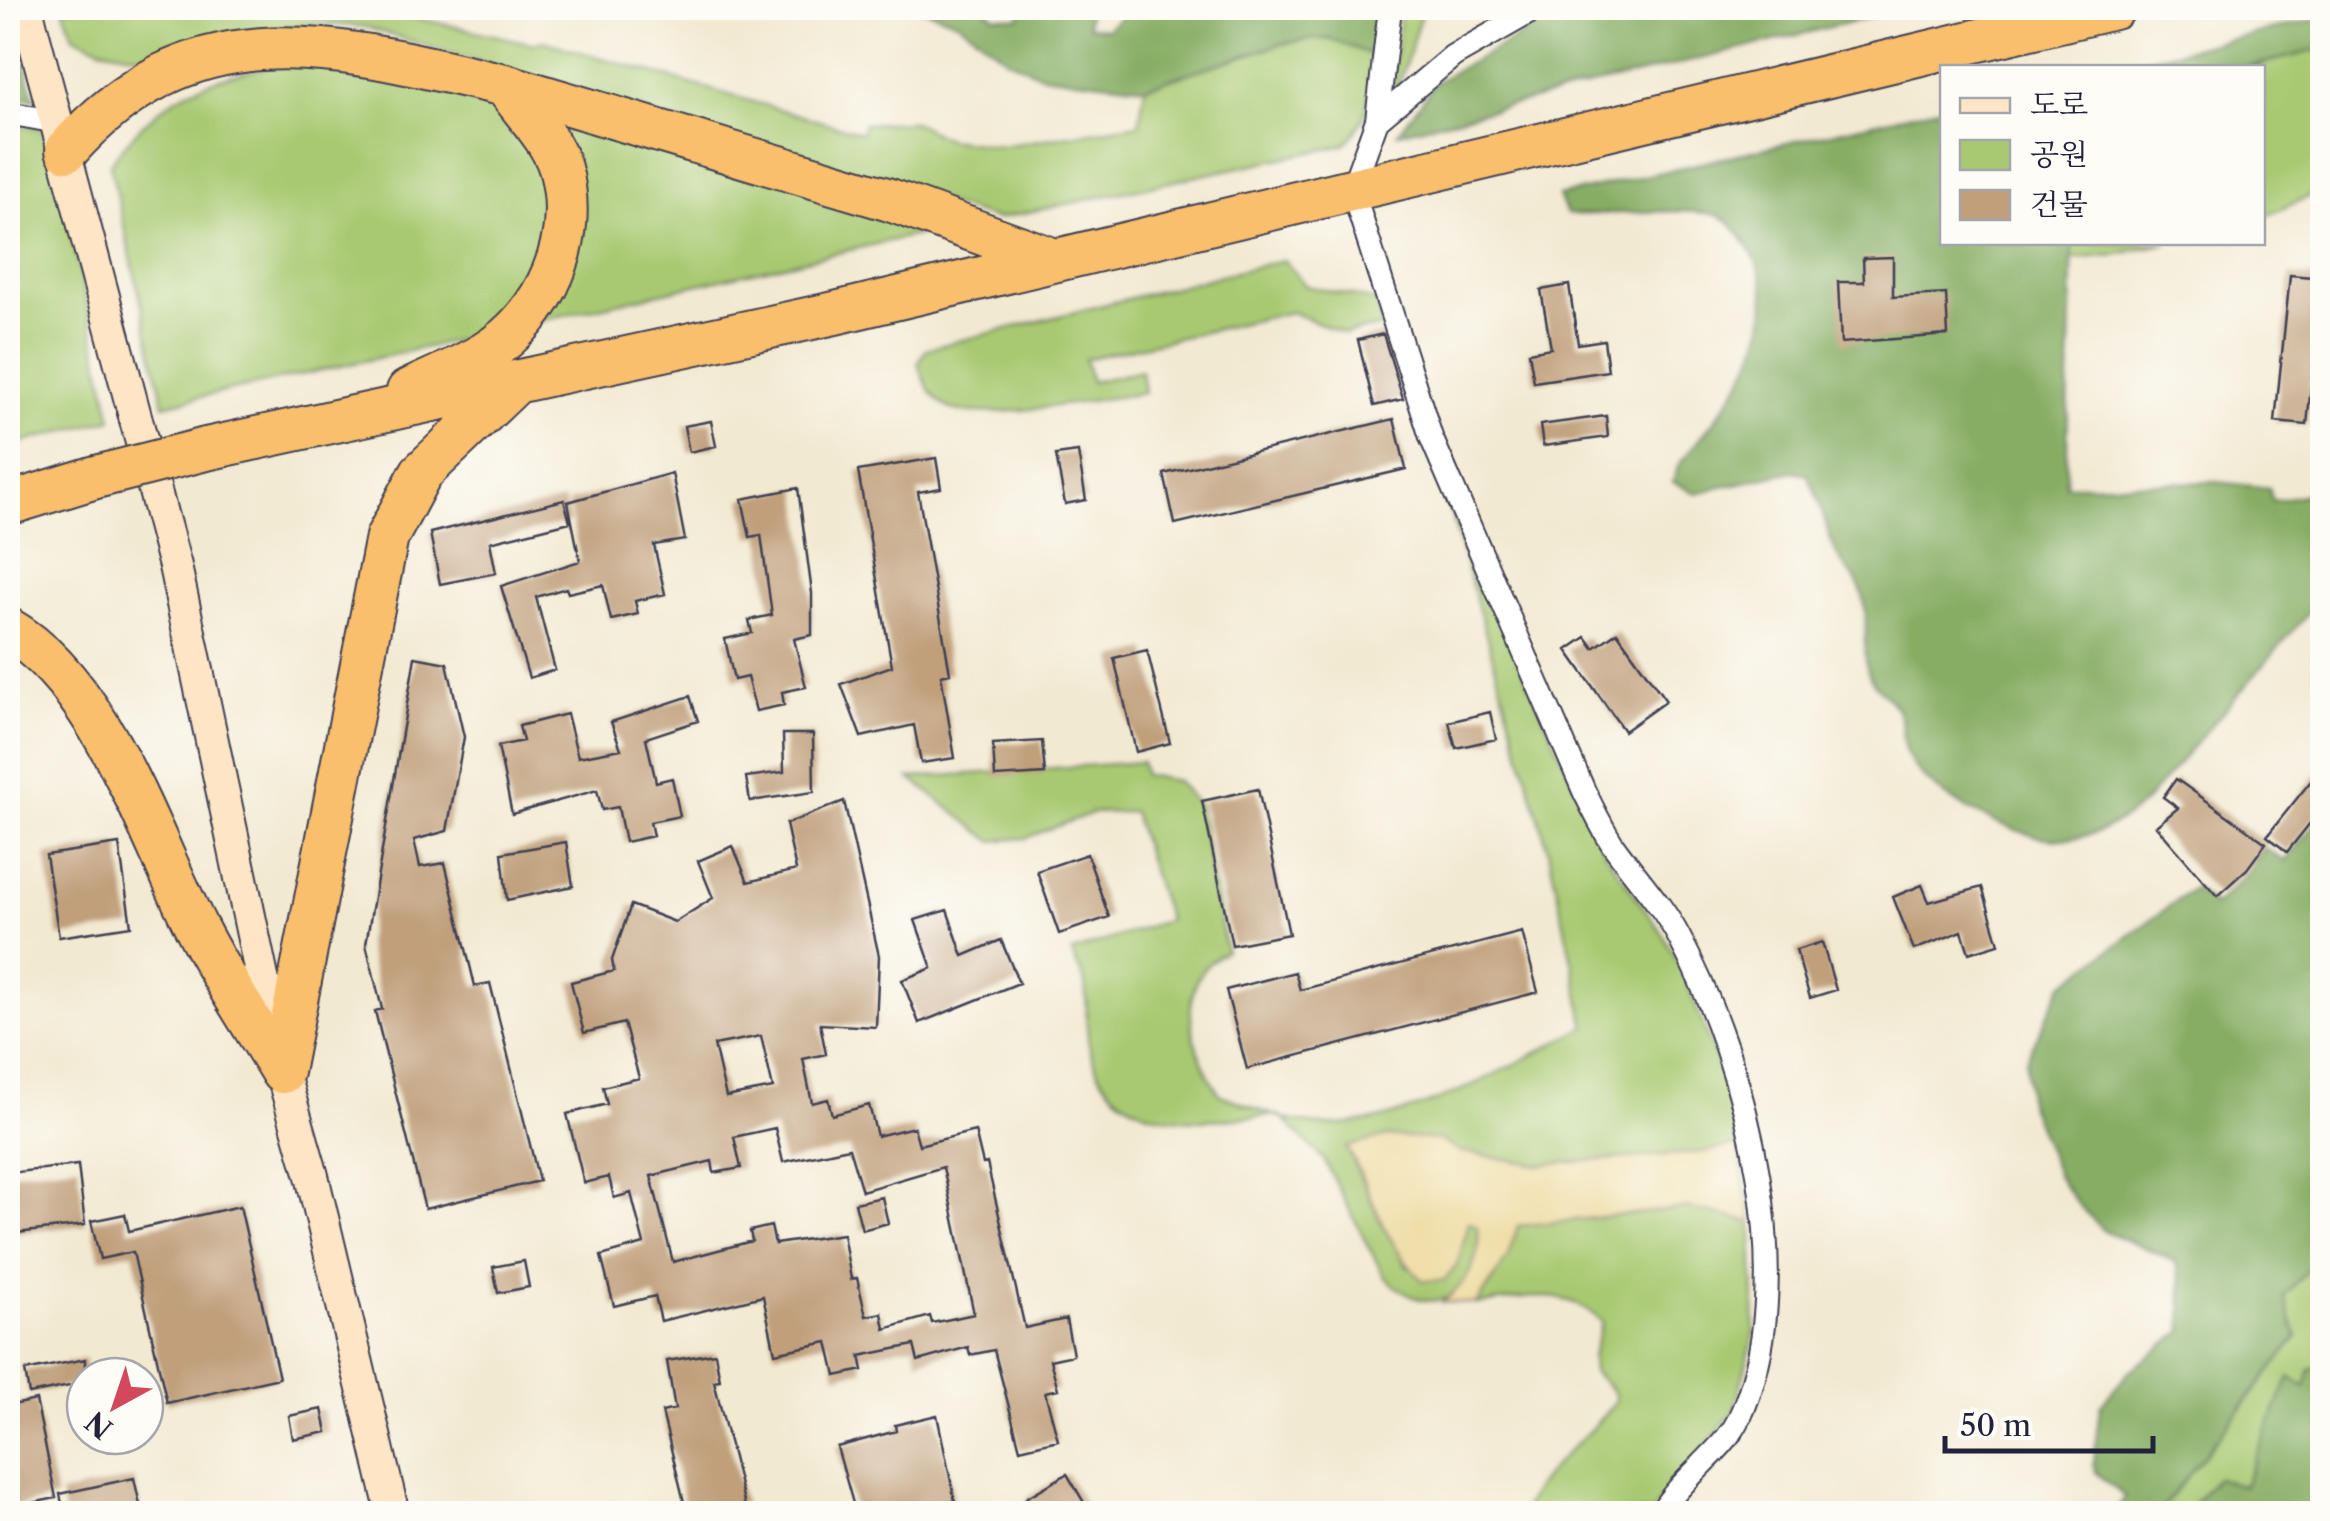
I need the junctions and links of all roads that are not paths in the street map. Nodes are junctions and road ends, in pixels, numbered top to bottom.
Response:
1 (26, 8) edge
2 (1390, 8) edge
3 (1537, 8) edge
4 (2114, 8) edge
5 (505, 85) junction
6 (8, 113) edge
7 (1377, 120) junction
8 (62, 136) junction
9 (1352, 190) junction
10 (1052, 259) junction
11 (512, 386) junction
12 (356, 417) junction
13 (8, 504) edge
14 (8, 629) edge
15 (282, 1072) junction
16 (393, 1514) edge
17 (1660, 1514) edge

1 - 8 main road
2 - 7 street
3 - 7 street
4 - 9 highway
5 - 8 highway
5 - 10 highway
5 - 12 highway
6 - 8 street
7 - 9 street
8 - 15 main road
9 - 10 highway
9 - 17 street
10 - 11 highway
11 - 12 highway
11 - 15 highway
12 - 13 highway, bridge
14 - 15 highway
15 - 16 main road

